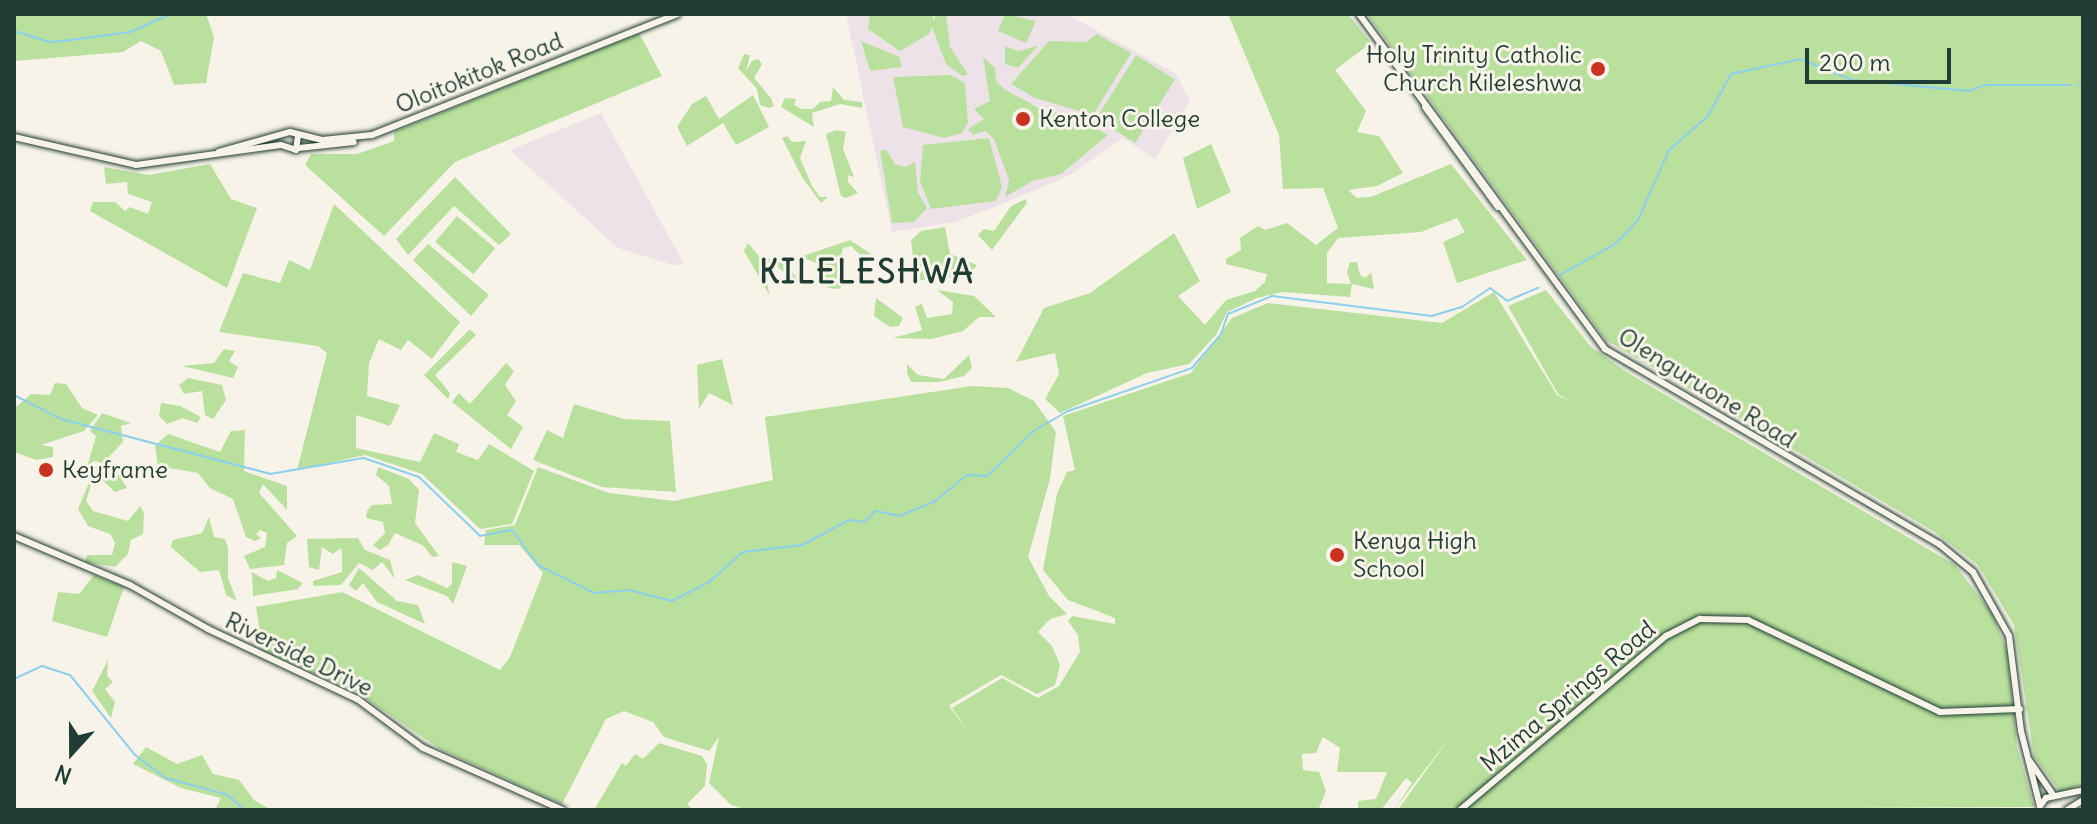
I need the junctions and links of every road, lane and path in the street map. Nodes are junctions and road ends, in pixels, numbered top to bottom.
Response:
1 (677, 14) edge
2 (1359, 14) edge
3 (298, 135) junction
4 (372, 135) junction
5 (282, 136) junction
6 (14, 137) edge
7 (281, 145) junction
8 (299, 148) junction
9 (219, 152) junction
10 (14, 536) edge
11 (2020, 709) junction
12 (2029, 760) junction
13 (2083, 790) edge
14 (2057, 797) junction
15 (2083, 800) edge
16 (2040, 808) edge
17 (563, 810) edge
18 (1460, 810) edge
19 (2067, 810) edge

1 - 4 street, Oloitokitok Road
2 - 11 street, Olenguruone Road
3 - 4 street
3 - 5 street
3 - 8 street
4 - 8 street, Oloitokitok Road
5 - 7 street
5 - 9 street
6 - 9 street
7 - 8 street, Oloitokitok Road
7 - 9 street, Oloitokitok Road
10 - 17 street, Riverside Drive
11 - 12 street, Olenguruone Road
11 - 18 street, Mzima Springs Road
12 - 14 street, Olenguruone Road
12 - 16 street, Olenguruone Road
13 - 14 street
14 - 16 street
14 - 19 street, Olenguruone Road
15 - 19 street

